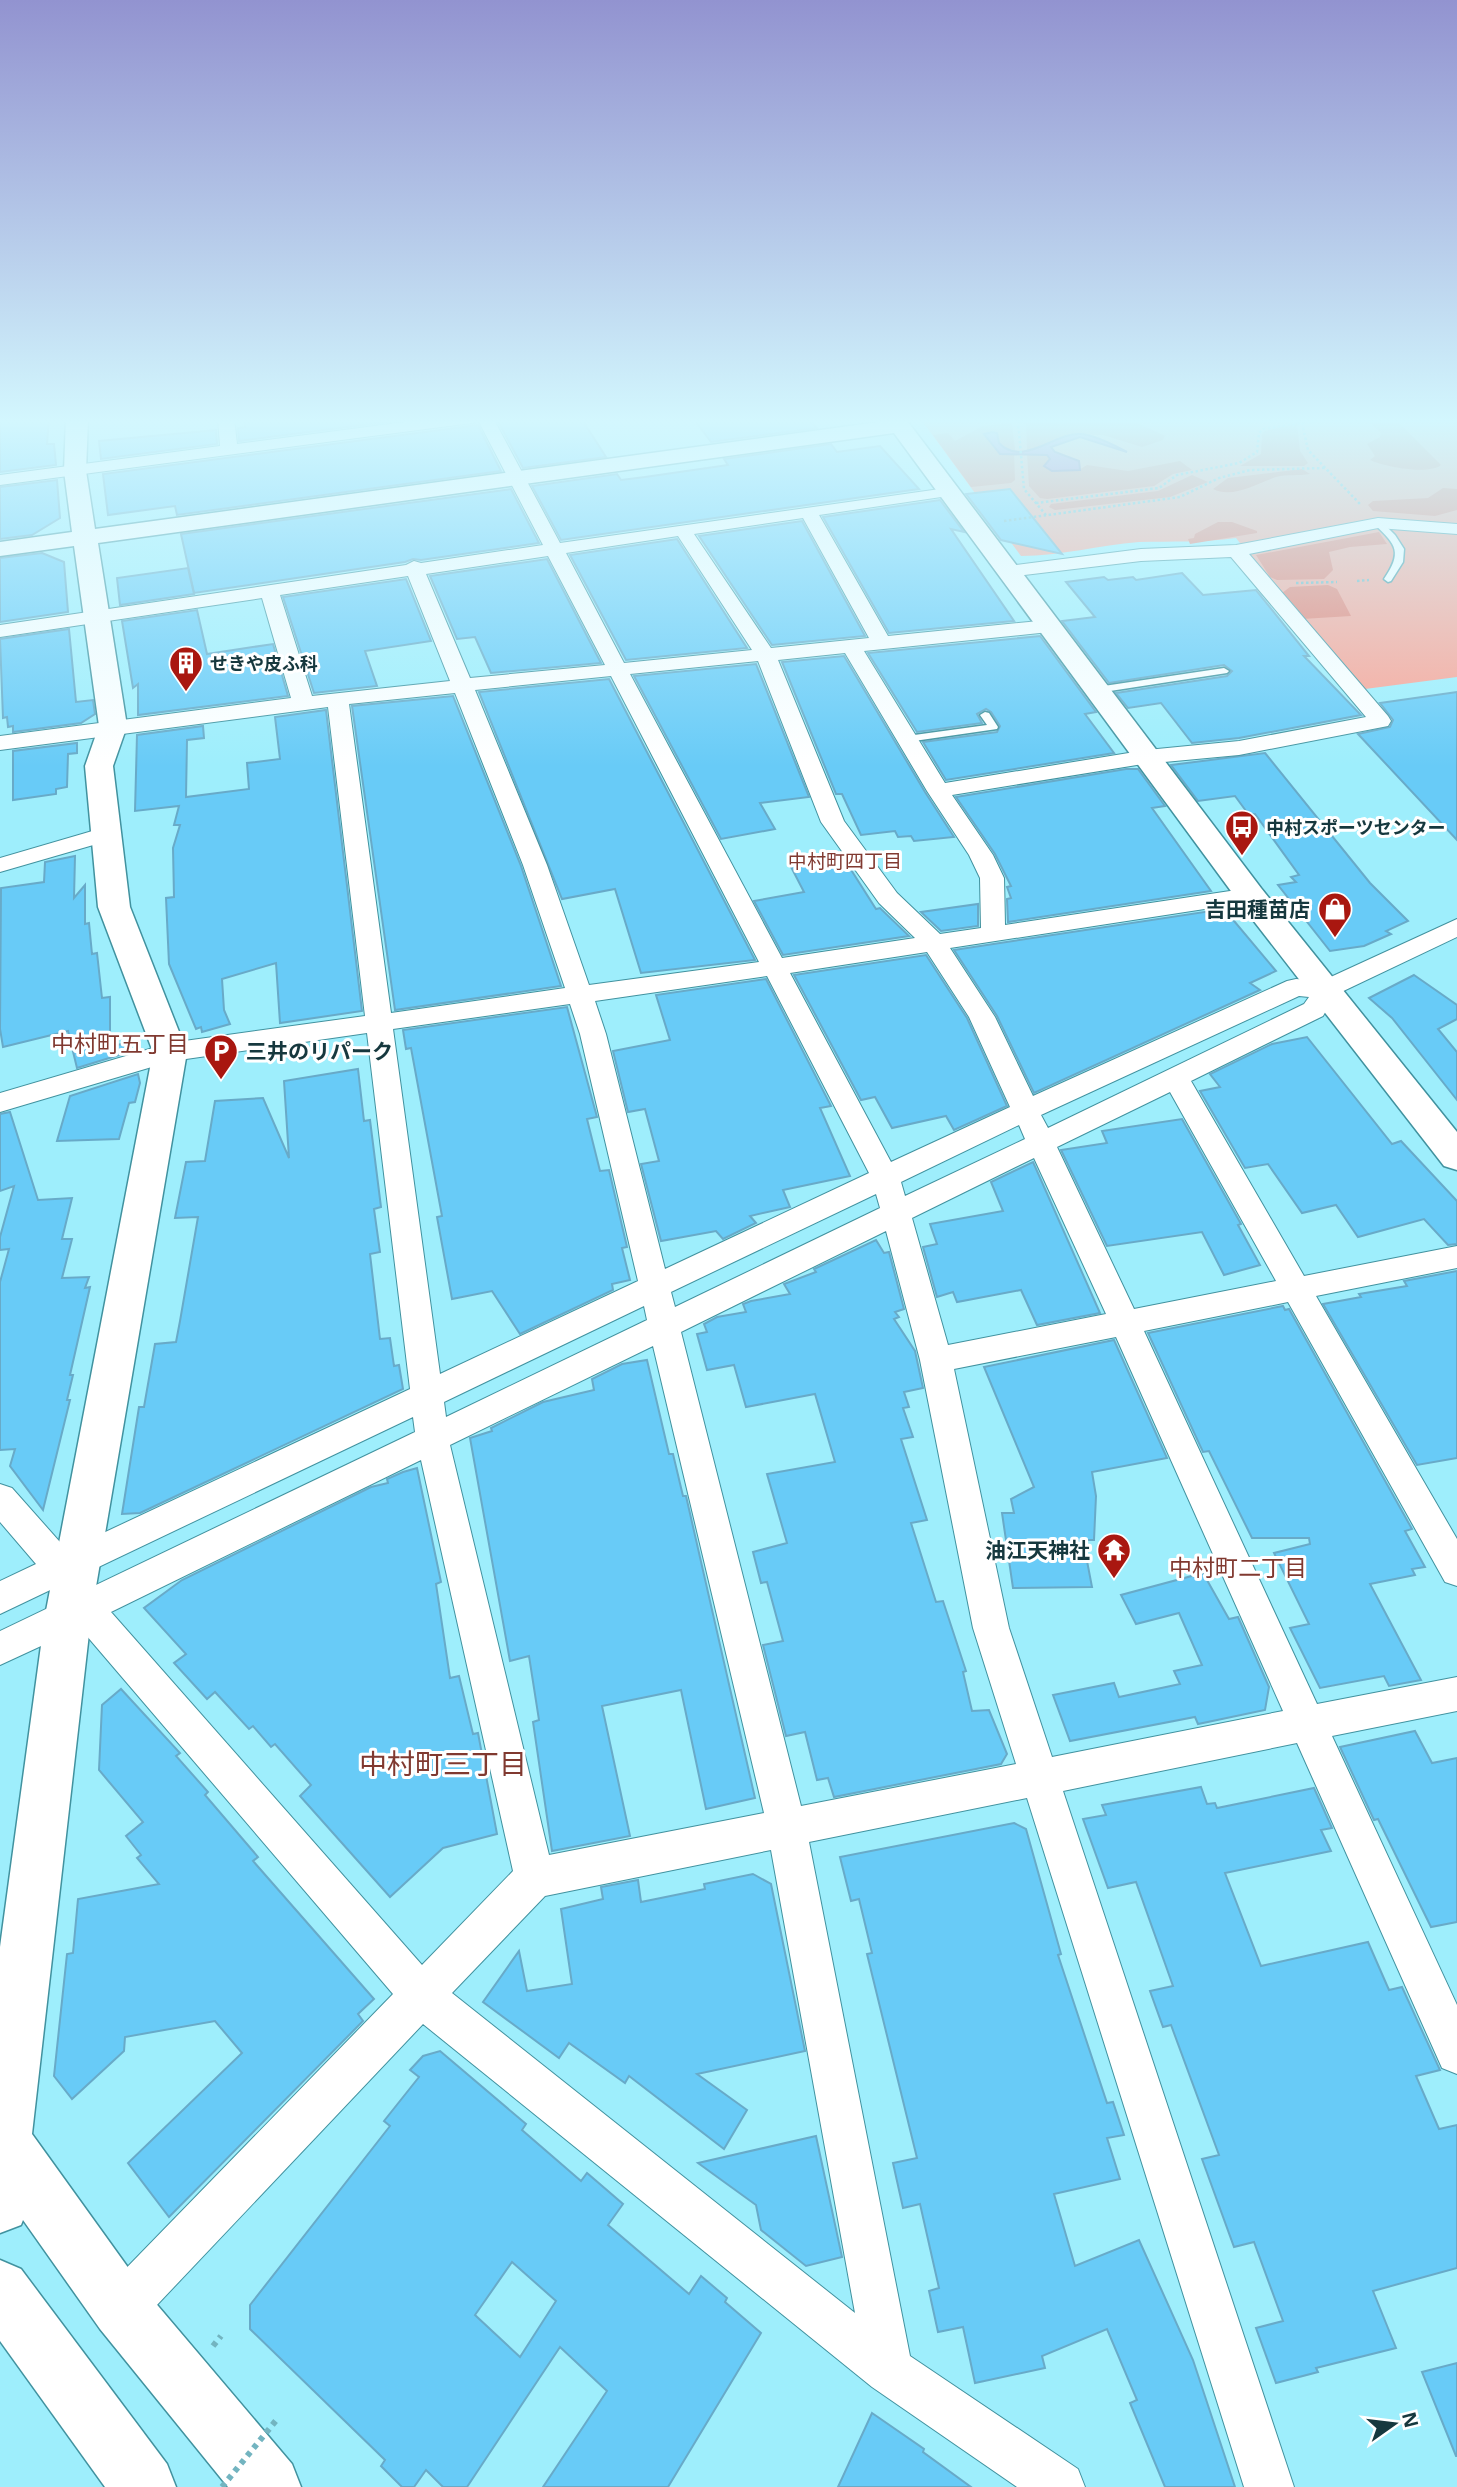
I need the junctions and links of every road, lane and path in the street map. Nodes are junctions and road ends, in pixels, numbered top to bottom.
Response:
1 (109, 534) edge
2 (548, 534) edge
3 (646, 534) edge
4 (685, 534) edge
5 (820, 534) edge
6 (980, 534) edge
7 (1322, 534) edge
8 (1391, 534) edge
9 (87, 537) junction
10 (555, 547) junction
11 (0, 549) edge
12 (1236, 551) junction
13 (414, 567) junction
14 (1008, 571) junction
15 (1388, 579) dead end
16 (269, 590) junction
17 (98, 616) junction
18 (1049, 626) junction
19 (0, 631) edge
20 (882, 643) junction
21 (852, 646) junction
22 (766, 656) junction
23 (621, 671) junction
24 (1224, 671) dead end
25 (462, 687) junction
26 (1097, 690) junction
27 (338, 701) junction
28 (304, 705) junction
29 (985, 715) dead end
30 (113, 726) junction
31 (907, 739) junction
32 (0, 743) edge
33 (1148, 758) junction
34 (938, 791) junction
35 (106, 834) junction
36 (0, 865) edge
37 (1250, 895) junction
38 (1457, 927) edge
39 (993, 933) junction
40 (933, 942) junction
41 (777, 967) junction
42 (1325, 990) junction
43 (581, 995) junction
44 (380, 1023) junction
45 (170, 1052) junction
46 (1175, 1077) junction
47 (0, 1103) edge
48 (1027, 1110) junction
49 (1042, 1142) junction
50 (1457, 1157) edge
51 (886, 1179) junction
52 (898, 1212) junction
53 (1457, 1257) edge
54 (653, 1287) junction
55 (1297, 1289) junction
56 (1125, 1323) junction
57 (662, 1326) junction
58 (936, 1360) junction
59 (426, 1397) junction
60 (432, 1437) junction
61 (0, 1498) edge
62 (70, 1564) junction
63 (1457, 1571) edge
64 (0, 1598) edge
65 (77, 1612) junction
66 (0, 1649) edge
67 (1457, 1694) edge
68 (1308, 1721) junction
69 (1038, 1778) junction
70 (787, 1829) junction
71 (534, 1878) junction
72 (423, 1997) junction
73 (1457, 2053) edge
74 (1, 2141) edge
75 (0, 2204) edge
76 (0, 2290) edge
77 (121, 2308) junction
78 (221, 2336) dead end
79 (212, 2347) dead end
80 (889, 2370) junction
81 (278, 2418) dead end
82 (144, 2487) edge
83 (222, 2487) edge
84 (269, 2487) edge
85 (1060, 2487) edge
86 (1269, 2487) edge

1 - 9 street
2 - 10 street
3 - 10 street
4 - 22 street
5 - 20 street
6 - 14 street
7 - 12 street
8 - 15 lane
9 - 11 street
9 - 17 street
10 - 13 street
10 - 23 street
12 - 14 street
12 - 33 street
13 - 16 street
13 - 25 street
14 - 18 street
16 - 17 street
16 - 28 street
17 - 19 street
17 - 30 street
18 - 20 street
18 - 26 street
20 - 21 street
21 - 22 street
21 - 31 street
22 - 23 street
22 - 40 street
23 - 25 street
23 - 41 street
24 - 26 lane
25 - 27 street
25 - 43 street
26 - 33 street
27 - 28 street
27 - 44 street
28 - 30 street
29 - 31 lane
30 - 32 street
30 - 35 street
31 - 34 street
33 - 34 street
33 - 37 street
34 - 39 street
35 - 36 street
35 - 45 street
37 - 39 street
37 - 42 street
38 - 42 street
39 - 40 street
40 - 41 street
40 - 48 street
41 - 43 street
41 - 51 street
42 - 46 street
42 - 48 street
42 - 50 street
43 - 44 street
43 - 54 street
44 - 45 street
44 - 59 street
45 - 47 street
45 - 62 street
46 - 49 street
46 - 55 street
48 - 49 street
48 - 51 street
49 - 52 street
49 - 56 street
51 - 52 street
51 - 54 street
52 - 57 street
52 - 58 street
53 - 55 street
54 - 57 street
54 - 59 street
55 - 56 street
55 - 63 street
56 - 58 street
56 - 68 street
57 - 60 street
57 - 70 street
58 - 69 street
59 - 60 street
59 - 62 street
60 - 65 street
60 - 71 street
61 - 62 street
62 - 64 street
62 - 65 street
65 - 66 street
65 - 72 street
65 - 74 street
67 - 68 street
68 - 69 street
68 - 73 street
69 - 70 street
69 - 86 street
70 - 71 street
70 - 80 street
71 - 72 street
72 - 77 street
72 - 80 street
74 - 75 street
74 - 77 street
76 - 82 street
77 - 84 street
78 - 79 path
80 - 85 street
81 - 83 path, bridge

